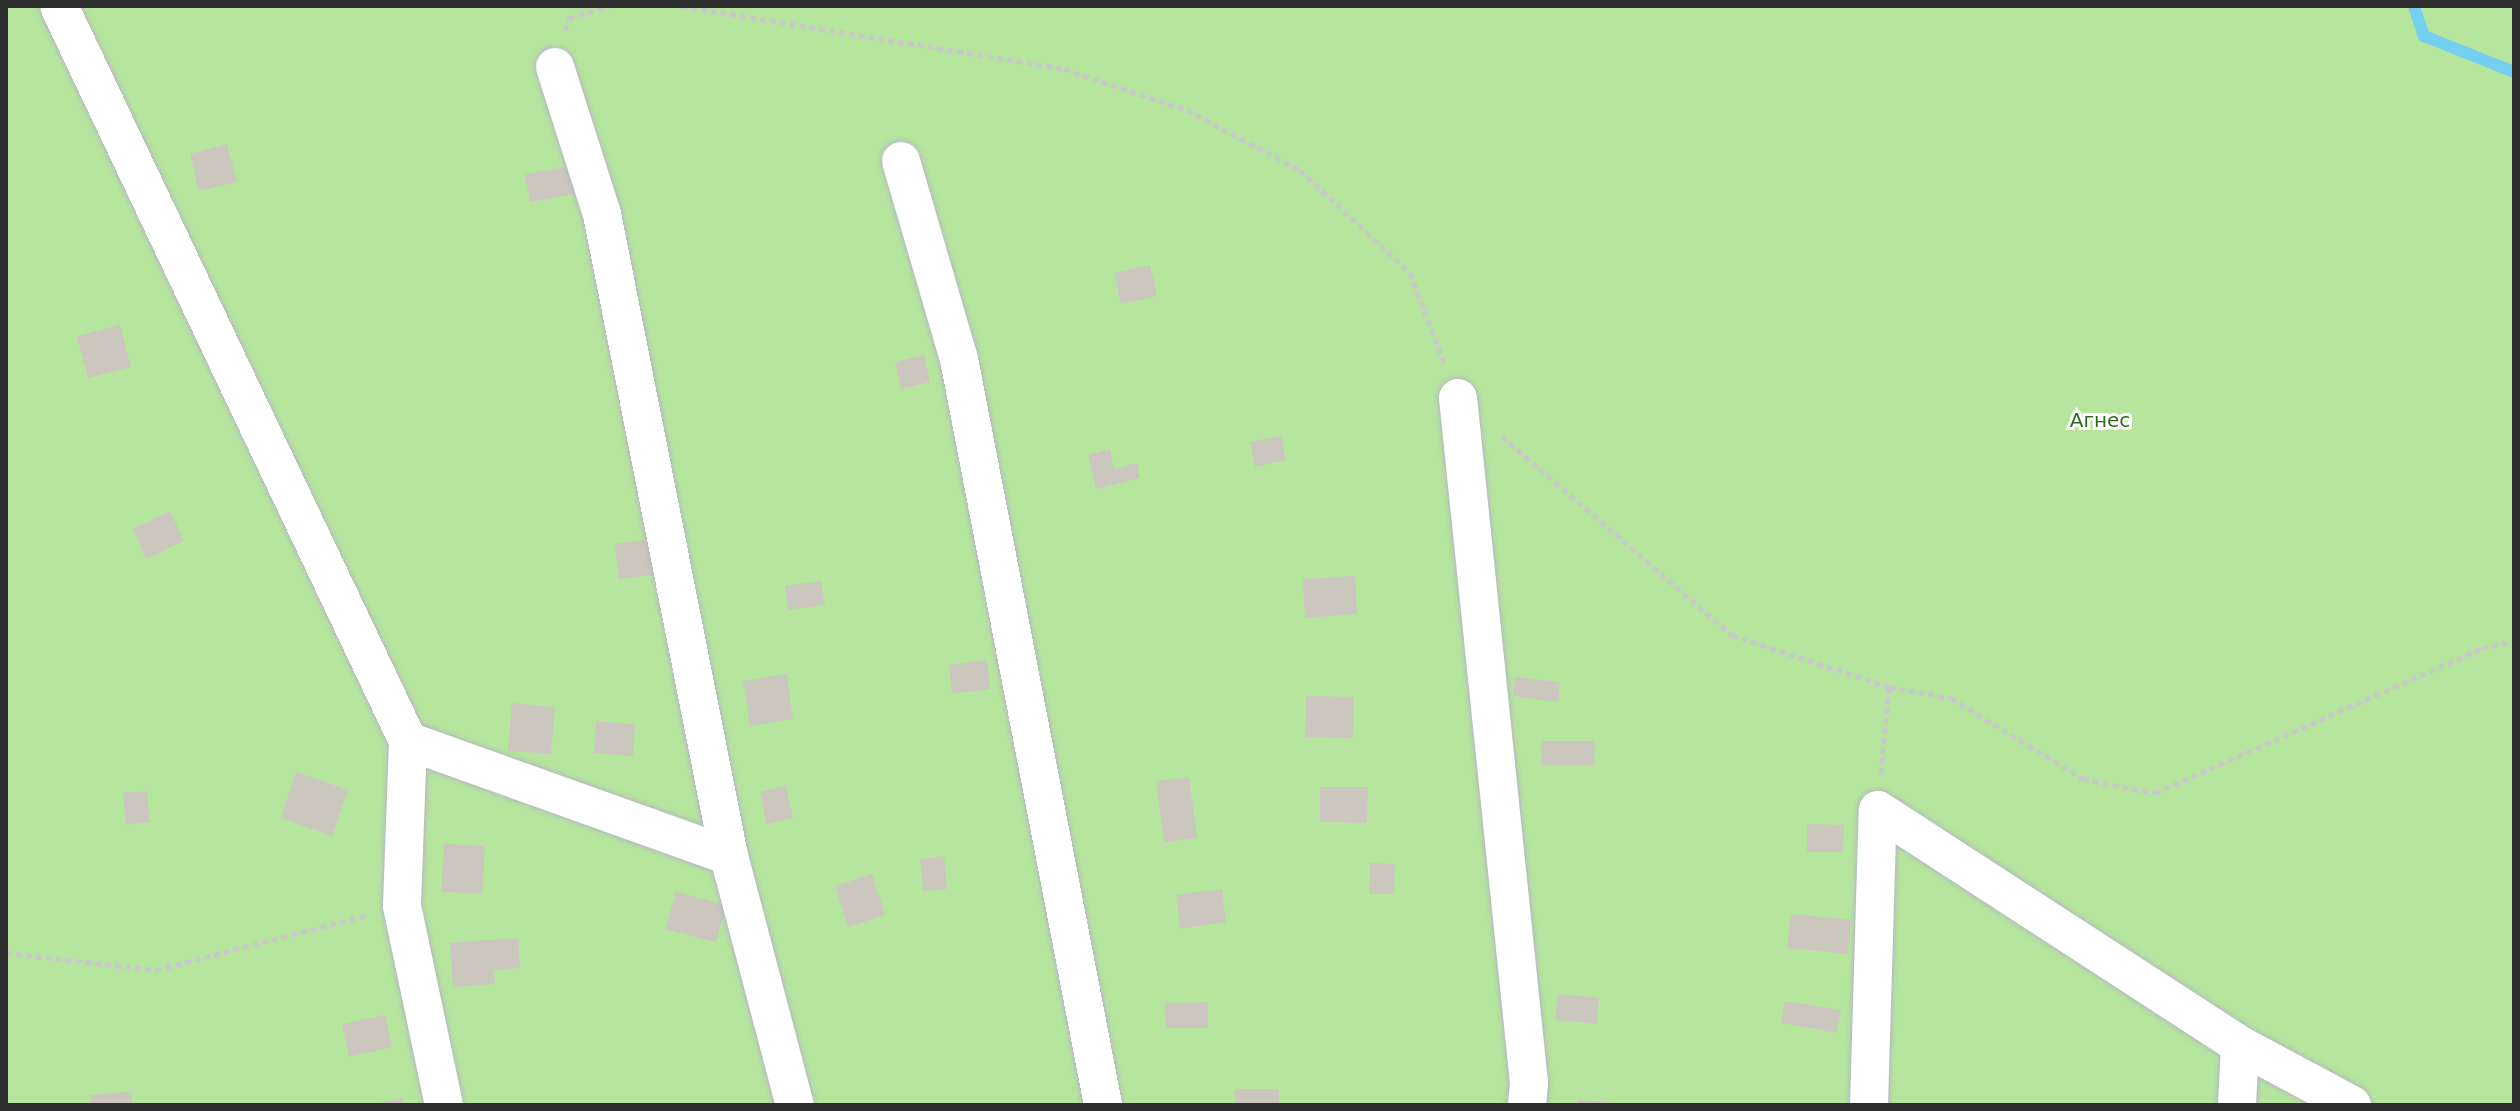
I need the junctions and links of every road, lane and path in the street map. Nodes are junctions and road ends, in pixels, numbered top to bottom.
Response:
1 (59, 6) edge
2 (610, 6) edge
3 (681, 6) edge
4 (555, 67) joint
5 (901, 161) dead end
6 (1458, 398) junction
7 (2514, 641) edge
8 (1889, 687) junction
9 (408, 741) junction
10 (1878, 810) junction
11 (729, 856) junction
12 (402, 906) junction
13 (6, 953) edge
14 (2240, 1045) junction
15 (444, 1105) edge
16 (795, 1105) edge
17 (1103, 1105) edge
18 (1527, 1105) edge
19 (1869, 1105) edge
20 (2237, 1105) edge
21 (2352, 1105) edge

1 - 9 lane
2 - 4 path
3 - 6 path
4 - 11 lane
5 - 17 lane
6 - 8 path
6 - 18 lane
7 - 8 path
8 - 10 path
9 - 11 lane
9 - 12 lane
10 - 14 lane
10 - 19 lane
11 - 16 lane
12 - 13 path
12 - 15 lane
14 - 20 lane
14 - 21 lane

